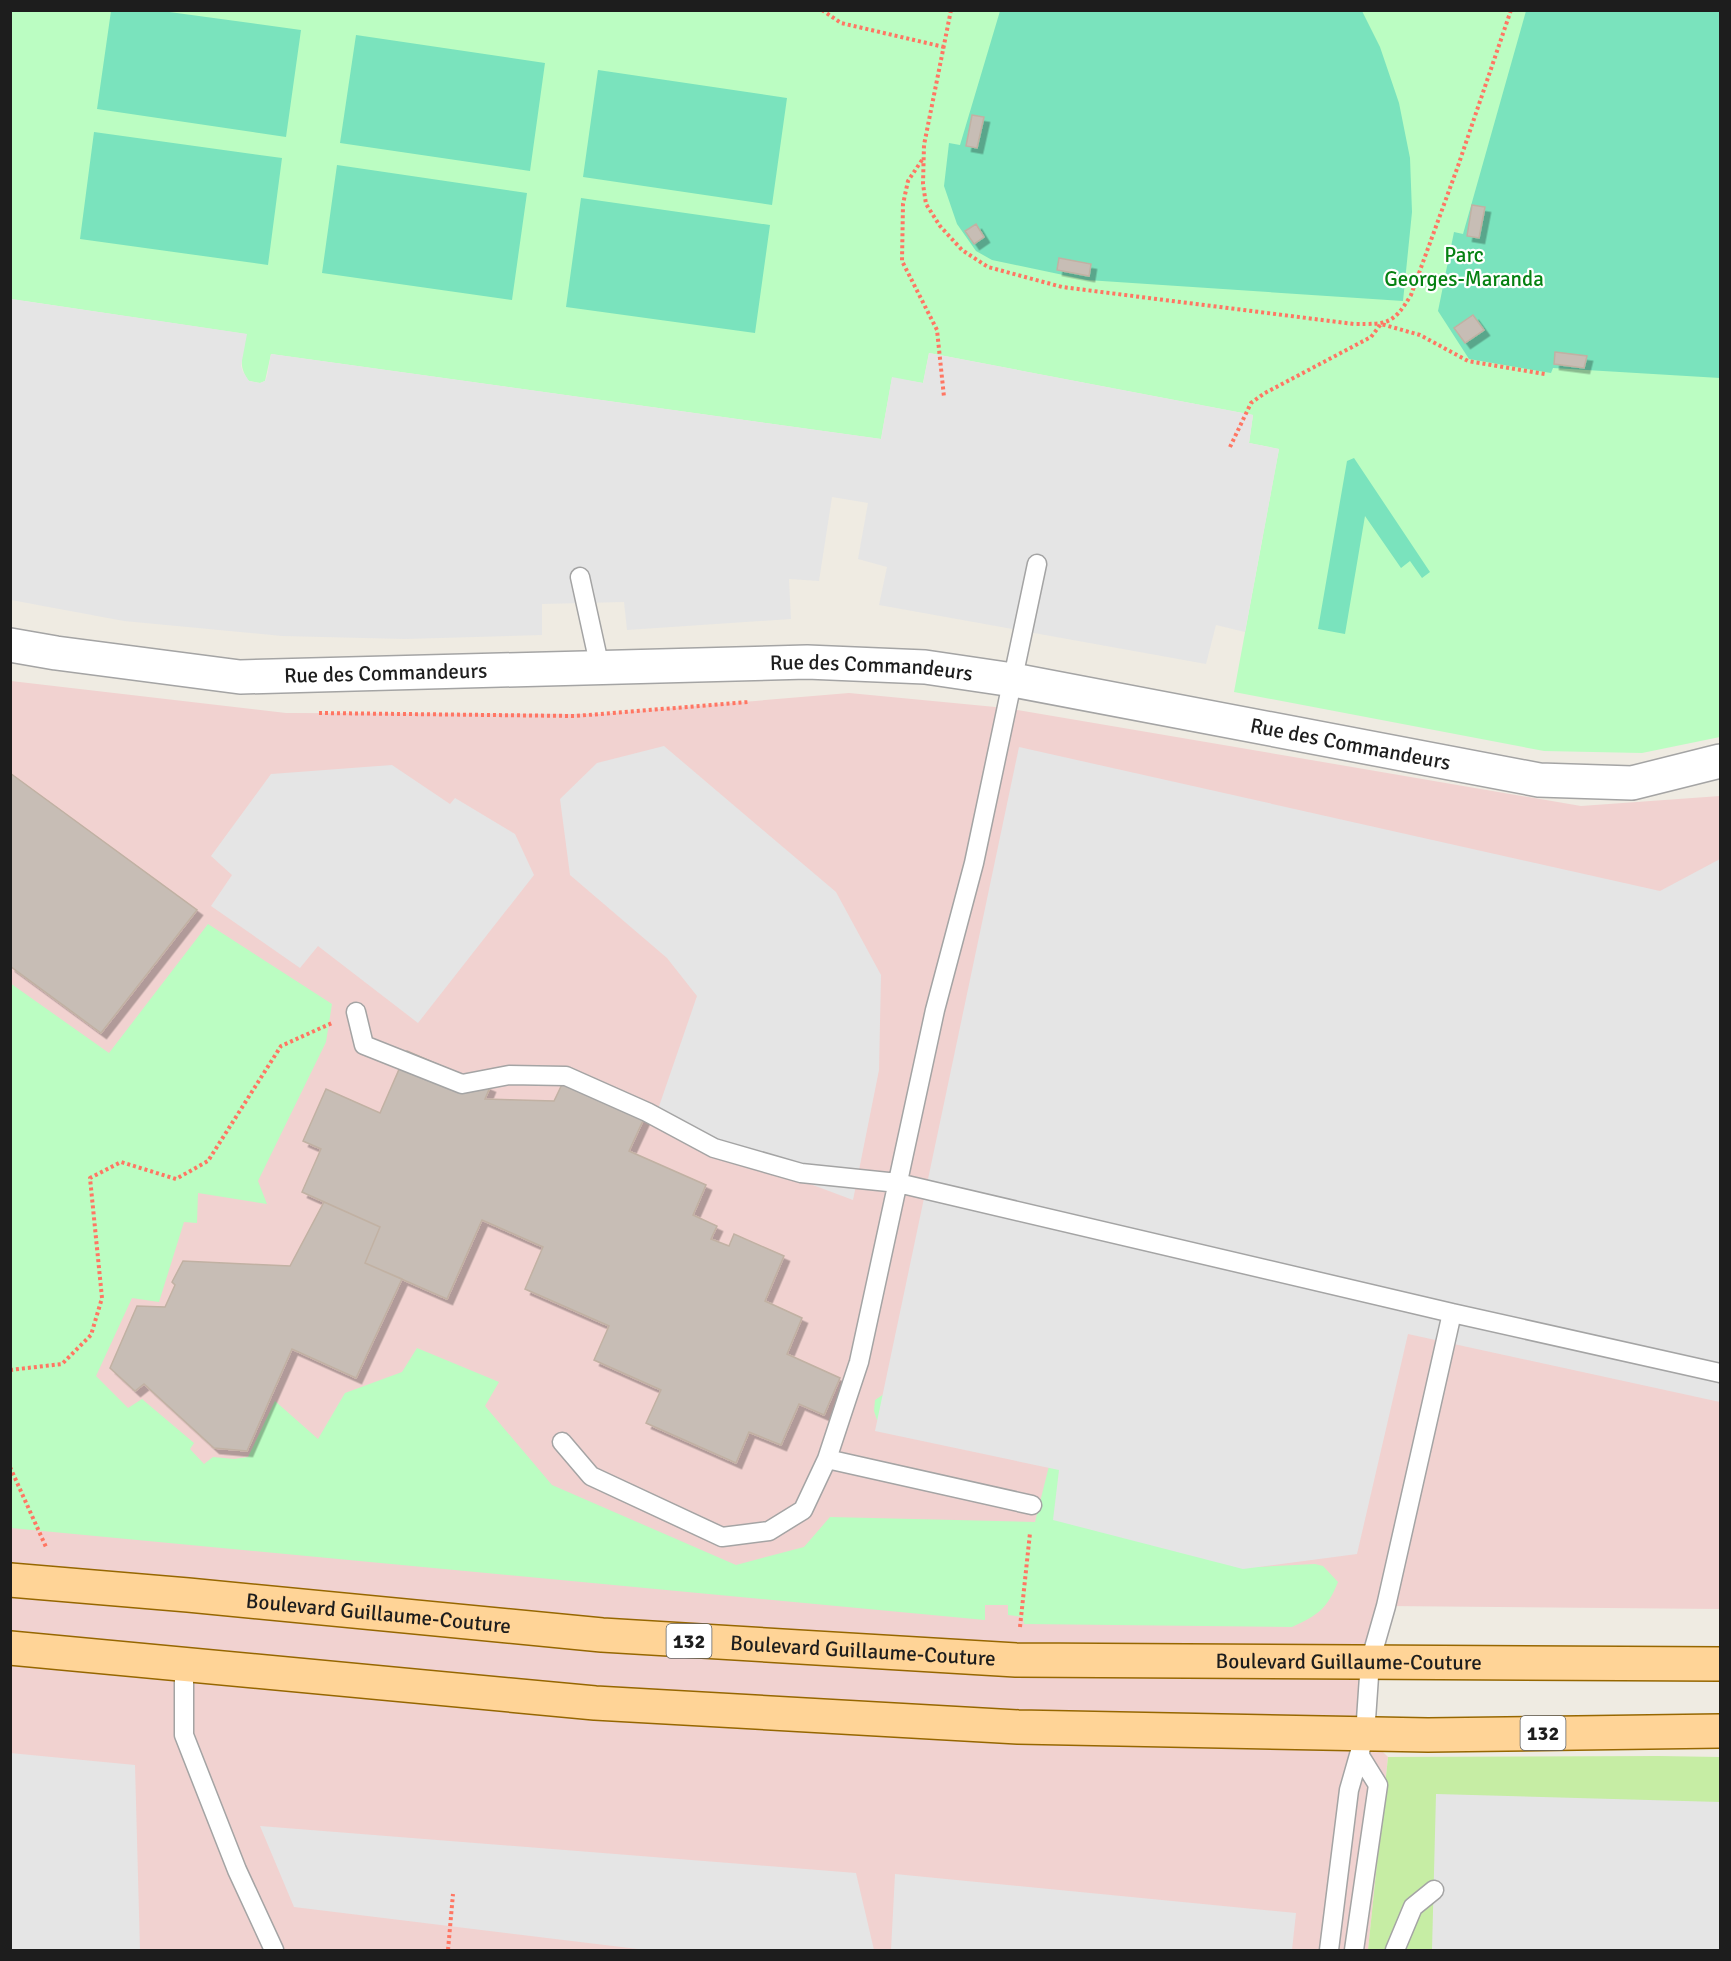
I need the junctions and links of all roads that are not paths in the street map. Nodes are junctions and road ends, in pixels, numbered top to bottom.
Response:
1 (1037, 564) dead end
2 (580, 577) dead end
3 (10, 645) edge
4 (600, 668) junction
5 (1013, 680) junction
6 (1720, 761) edge
7 (356, 1012) road end
8 (898, 1183) junction
9 (1452, 1313) junction
10 (1720, 1373) edge
11 (562, 1442) dead end
12 (827, 1459) junction
13 (1032, 1505) road end
14 (10, 1580) edge
15 (10, 1648) edge
16 (1370, 1662) junction
17 (184, 1664) junction
18 (1720, 1664) edge
19 (1720, 1731) edge
20 (1363, 1745) junction
21 (1434, 1890) dead end
22 (274, 1950) edge
23 (1329, 1950) edge
24 (1354, 1950) edge
25 (1395, 1950) edge

1 - 5 lane
2 - 4 lane
3 - 4 street, Rue des Commandeurs
4 - 5 street, Rue des Commandeurs
5 - 6 street, Rue des Commandeurs
5 - 8 lane
7 - 8 lane
8 - 9 lane
8 - 12 lane
9 - 10 lane
9 - 16 lane
11 - 12 lane
12 - 13 lane
14 - 16 main road, Boulevard Guillaume-Couture / 132
15 - 17 main road, 132
16 - 18 main road, Boulevard Guillaume-Couture / 132
16 - 20 lane
17 - 20 main road, 132
17 - 22 lane
19 - 20 main road, 132
20 - 23 lane
20 - 24 lane
21 - 25 lane

